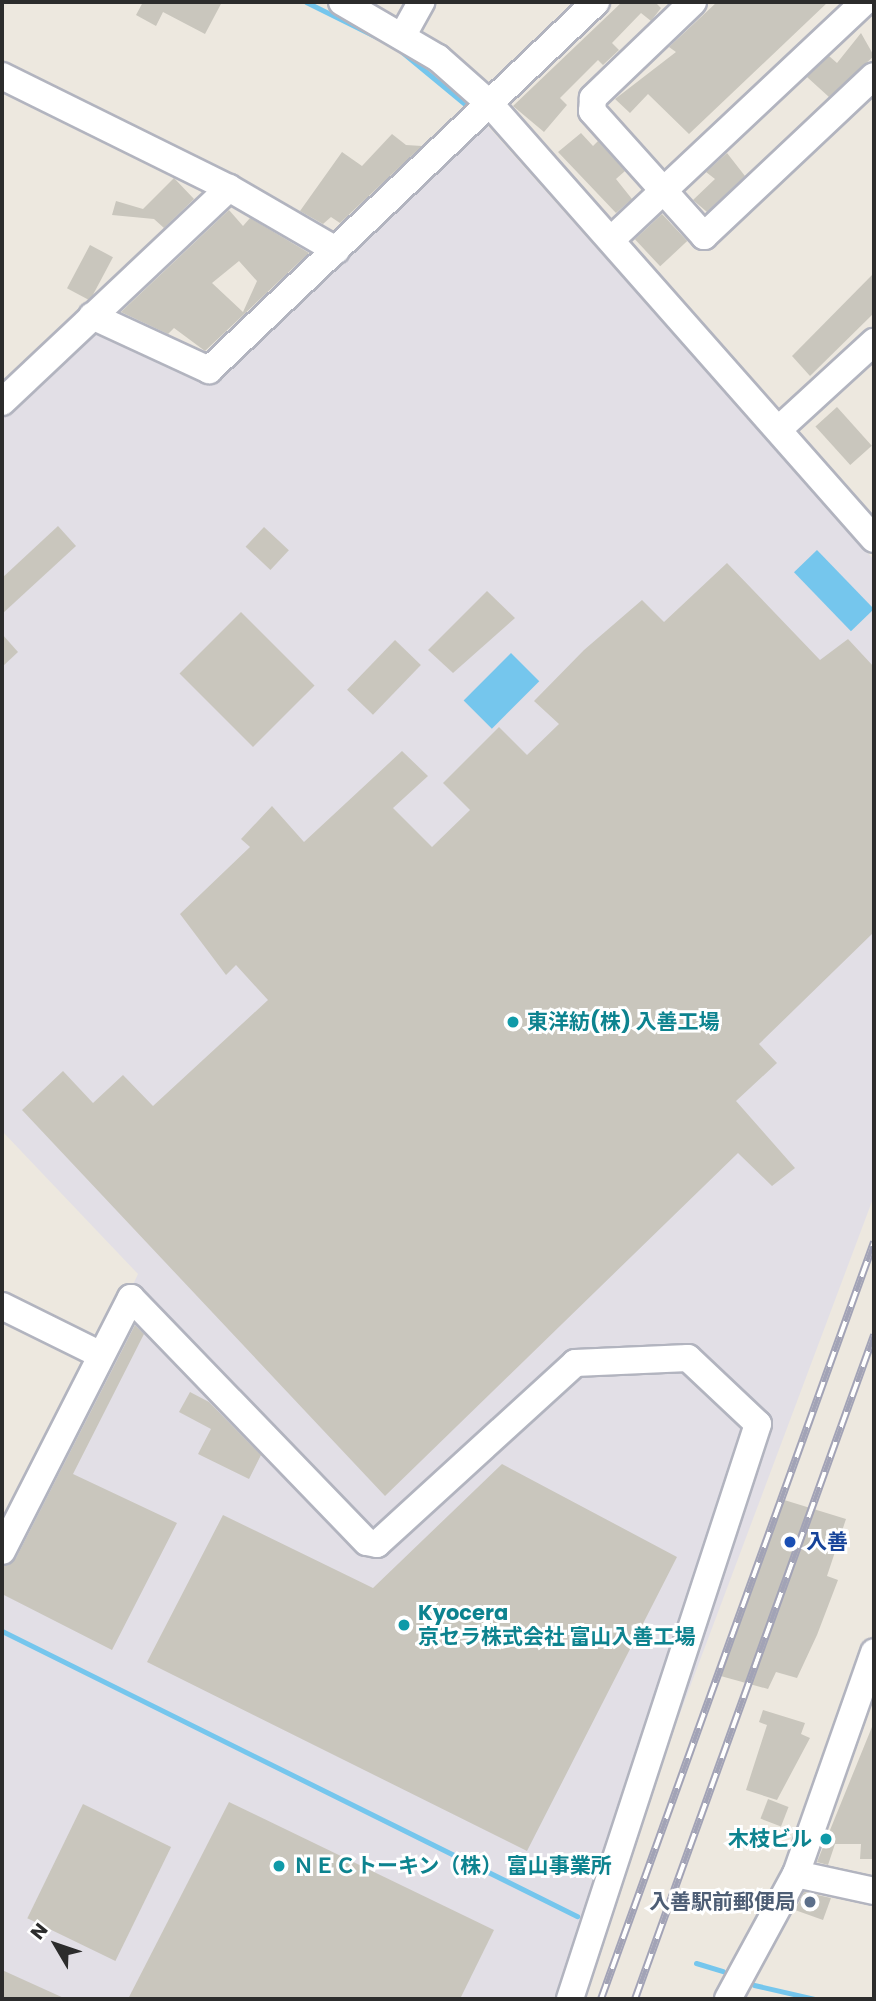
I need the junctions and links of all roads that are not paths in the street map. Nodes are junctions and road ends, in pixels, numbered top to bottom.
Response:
1 (342, 2) edge
2 (421, 2) edge
3 (596, 2) edge
4 (693, 2) edge
5 (863, 2) edge
6 (403, 35) junction
7 (2, 76) edge
8 (874, 76) edge
9 (490, 104) junction
10 (229, 188) junction
11 (663, 191) junction
12 (612, 239) junction
13 (336, 250) junction
14 (92, 316) junction
15 (874, 342) edge
16 (2, 402) edge
17 (779, 429) junction
18 (874, 539) edge
19 (2, 1306) edge
20 (99, 1354) junction
21 (2, 1551) edge
22 (874, 1652) edge
23 (796, 1874) junction
24 (874, 1891) edge
25 (570, 1999) edge
26 (728, 1999) edge

1 - 6 street
2 - 6 street
3 - 9 street
4 - 11 street
5 - 11 street
6 - 9 street
7 - 10 street
8 - 11 street
9 - 12 street
9 - 13 street
10 - 13 street
10 - 14 street
11 - 12 street
12 - 17 street
13 - 14 street
14 - 16 street
15 - 17 street
17 - 18 street
19 - 20 street
20 - 21 street
20 - 25 street
22 - 23 street
23 - 24 street
23 - 26 street

